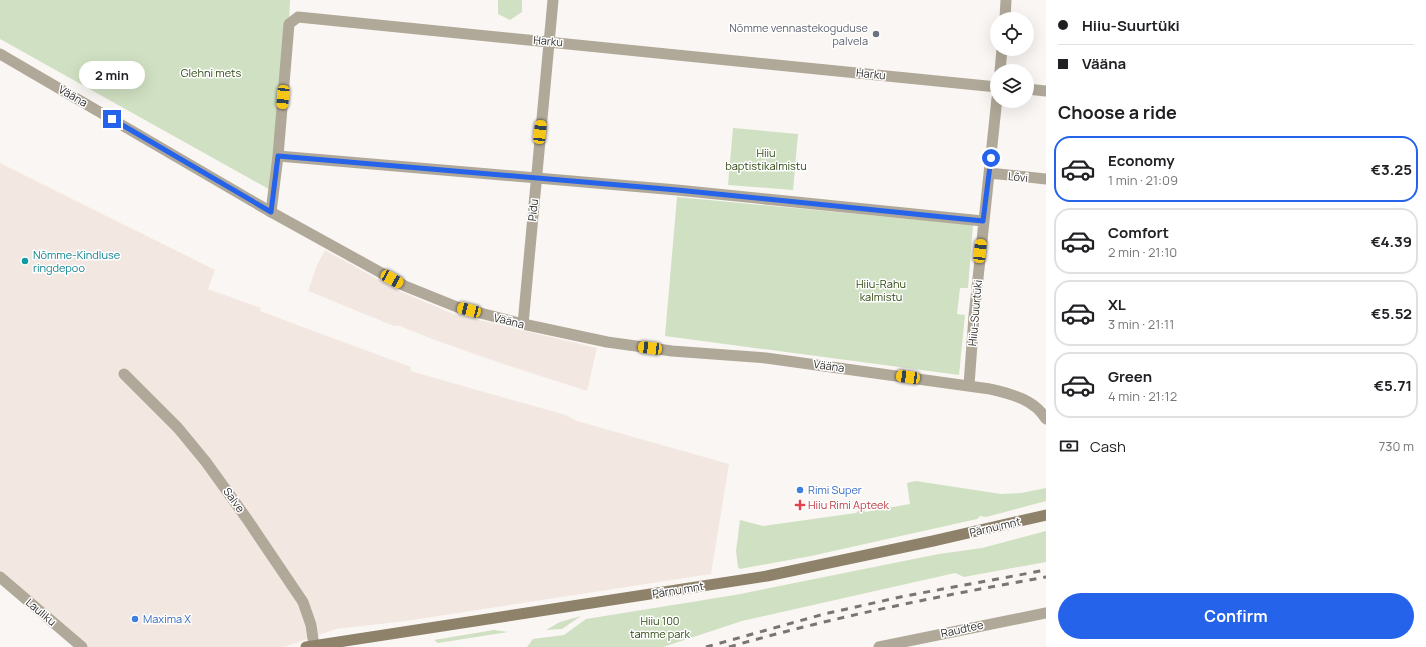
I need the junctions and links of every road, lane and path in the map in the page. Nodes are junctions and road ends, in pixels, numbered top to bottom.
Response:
1 (553, 0) edge
2 (1006, 0) edge
3 (1005, 12) edge
4 (549, 41) junction
5 (0, 54) edge
6 (990, 86) edge
7 (1034, 90) edge
8 (1046, 91) edge
9 (996, 108) edge
10 (278, 156) junction
11 (989, 174) junction
12 (535, 178) junction
13 (1046, 179) edge
14 (271, 212) junction
15 (983, 221) junction
16 (523, 324) junction
17 (124, 374) dead end
18 (969, 385) junction
19 (1046, 419) edge
20 (1046, 515) edge
21 (0, 577) edge
22 (1046, 613) edge
23 (310, 646) edge
24 (82, 647) edge
25 (879, 647) edge

1 - 4 street, Pidu
2 - 3 street
4 - 6 street, Harku
4 - 10 street, Harku
4 - 12 street, Pidu
5 - 14 street, Vääna
7 - 8 street
9 - 11 street, Hiiu-Suurtüki
10 - 12 street
10 - 14 street, Harku
11 - 13 street, Lõvi
11 - 15 street, Hiiu-Suurtüki
12 - 15 street
12 - 16 street, Pidu
14 - 16 street, Vääna
15 - 18 street, Hiiu-Suurtüki
16 - 18 street, Vääna
17 - 23 street, Salve
18 - 19 street, Vääna
20 - 23 main road, Pärnu mnt
21 - 24 street, Lauliku
22 - 25 street, Raudtee

